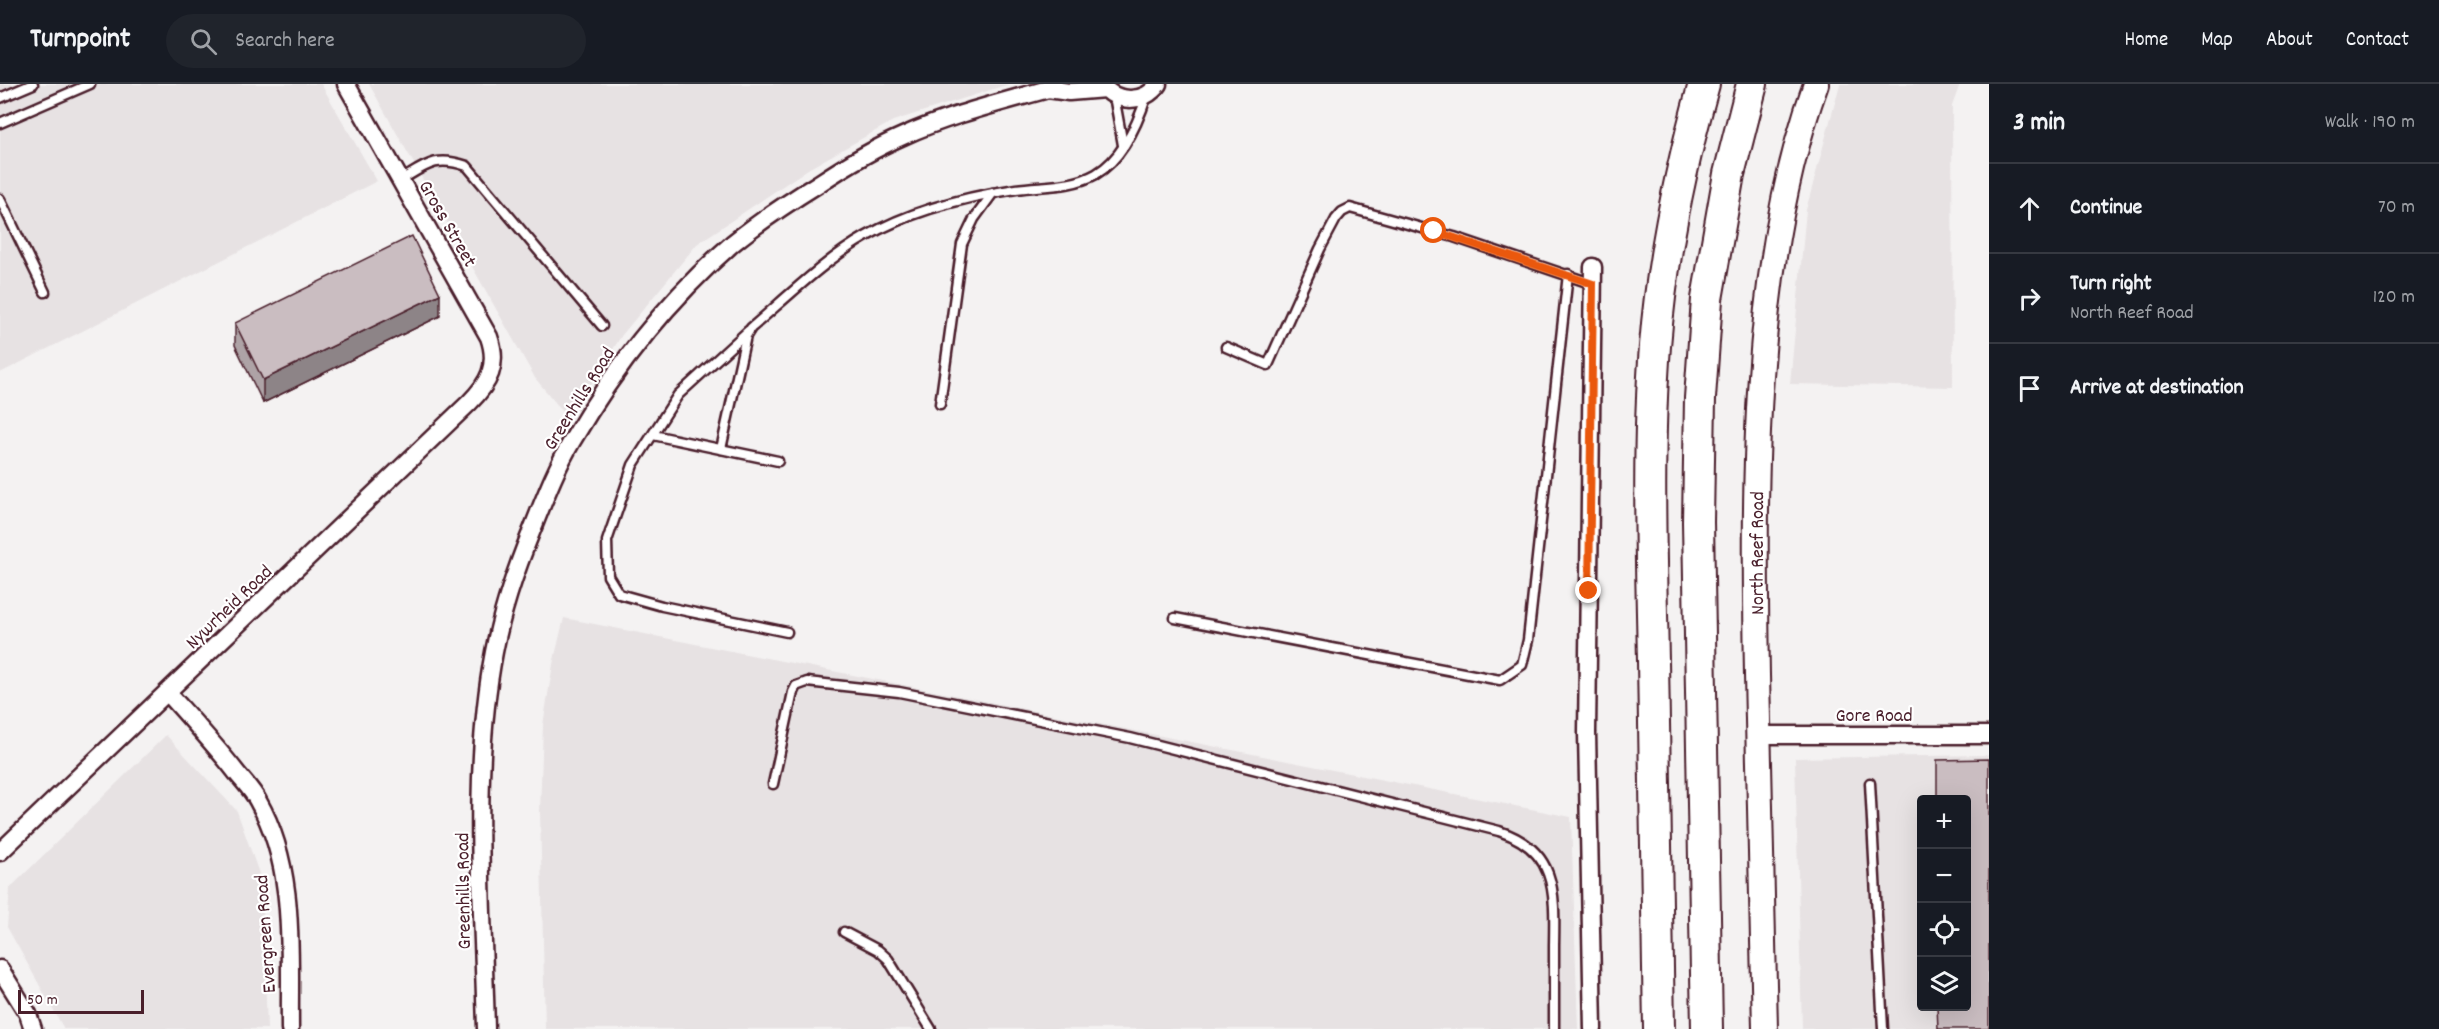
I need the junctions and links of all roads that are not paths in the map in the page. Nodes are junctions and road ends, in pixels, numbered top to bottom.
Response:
1 (33, 84) edge
2 (90, 84) edge
3 (346, 84) edge
4 (1704, 84) edge
5 (1752, 84) edge
6 (1816, 84) edge
7 (1051, 86) edge
8 (1107, 89) edge
9 (1152, 90) edge
10 (0, 98) edge
11 (0, 123) edge
12 (1123, 145) junction
13 (401, 180) junction
14 (993, 193) junction
15 (0, 199) edge
16 (1568, 274) junction
17 (1593, 275) joint
18 (45, 292) dead end
19 (602, 326) dead end
20 (751, 328) junction
21 (1226, 347) dead end
22 (484, 387) joint
23 (940, 404) dead end
24 (653, 435) junction
25 (721, 449) junction
26 (778, 461) dead end
27 (1175, 618) dead end
28 (787, 632) dead end
29 (168, 693) junction
30 (1759, 735) junction
31 (1989, 735) edge
32 (1870, 783) dead end
33 (773, 784) dead end
34 (0, 852) edge
35 (844, 932) dead end
36 (0, 969) edge
37 (33, 1029) edge
38 (290, 1029) edge
39 (486, 1029) edge
40 (931, 1029) edge
41 (1554, 1029) edge
42 (1593, 1029) edge
43 (1659, 1029) edge
44 (1707, 1029) edge
45 (1765, 1029) edge
46 (1883, 1029) edge

1 - 10 lane
2 - 11 lane
3 - 13 street, Gross Street
4 - 43 highway
5 - 44 highway
6 - 30 main road, North Reef Road
7 - 8 street, Greenhills Road
7 - 39 street, Greenhills Road
8 - 9 street, Greenhills Road
8 - 12 lane
9 - 12 lane
12 - 14 lane
13 - 19 lane
13 - 22 street, Gross Street
14 - 20 lane
14 - 23 lane
15 - 18 lane
16 - 17 lane
16 - 21 lane
16 - 27 lane
17 - 42 street
20 - 24 lane
20 - 25 lane
22 - 29 street, Nywrheid Road
24 - 25 lane
24 - 28 lane
25 - 26 lane
29 - 34 street, Nywrheid Road
29 - 38 street, Evergreen Road
30 - 31 street, Gore Road
30 - 45 main road, North Reef Road
32 - 46 lane
33 - 41 lane
35 - 40 lane
36 - 37 street

